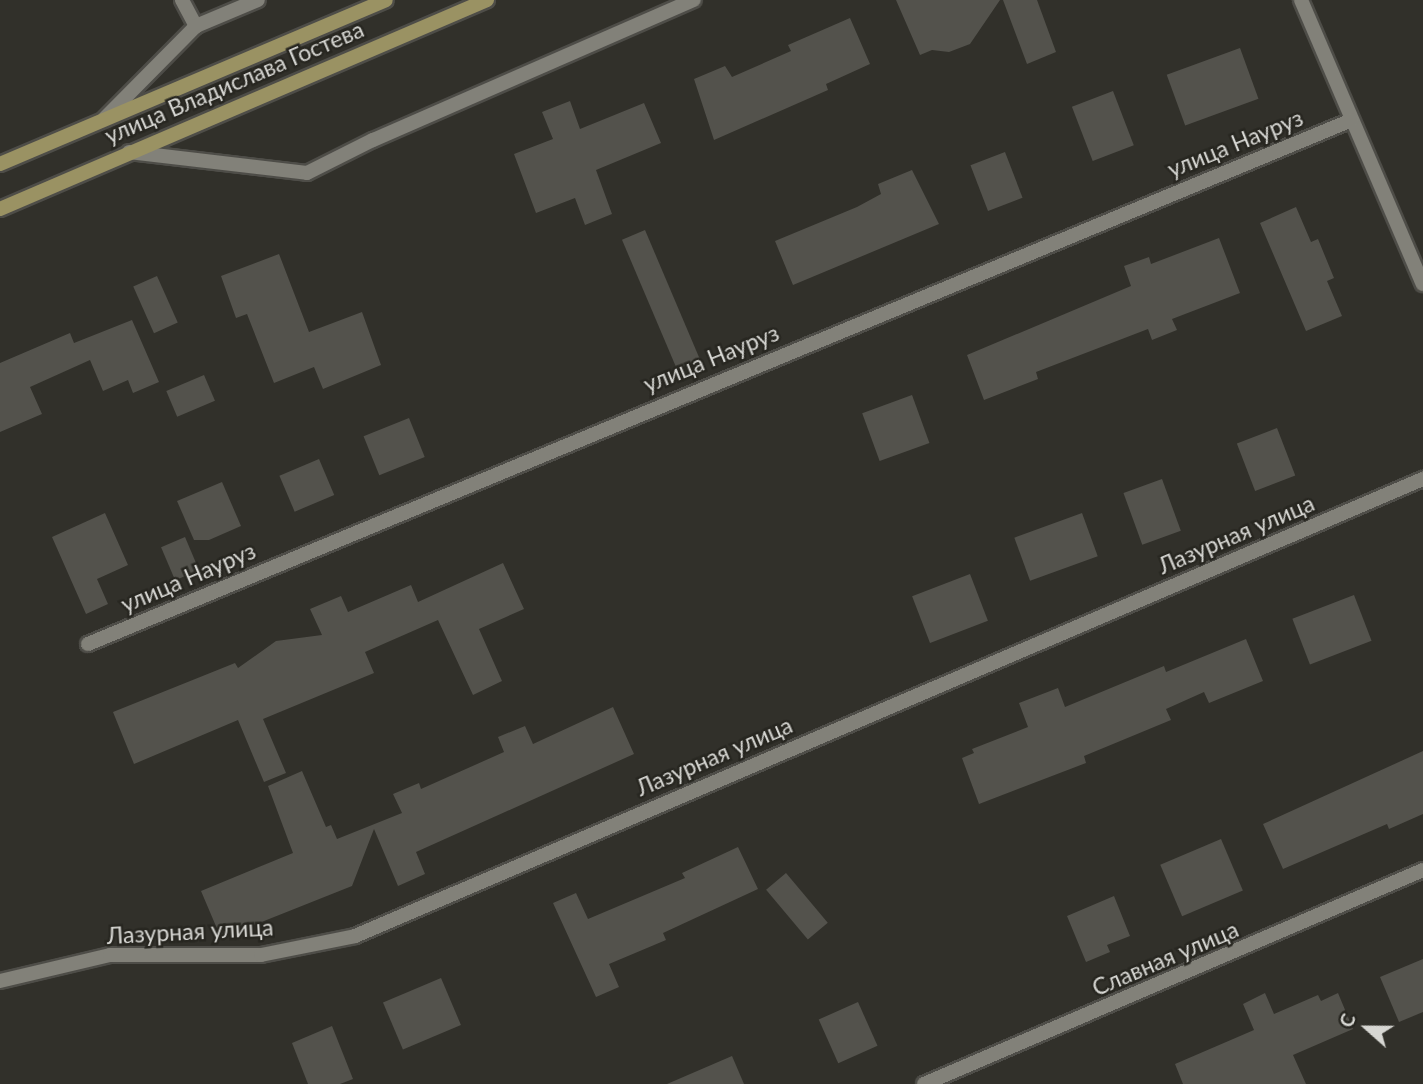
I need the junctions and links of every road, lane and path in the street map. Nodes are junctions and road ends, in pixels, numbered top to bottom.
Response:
1 (182, 0) edge
2 (258, 0) edge
3 (386, 0) edge
4 (487, 0) edge
5 (694, 0) edge
6 (1301, 0) edge
7 (196, 26) junction
8 (103, 120) junction
9 (1352, 120) junction
10 (127, 152) junction
11 (0, 164) edge
12 (0, 209) edge
13 (1423, 284) edge
14 (1423, 479) edge
15 (88, 643) dead end
16 (1423, 870) edge
17 (0, 981) edge
18 (924, 1084) edge

1 - 7 street
2 - 7 street
3 - 8 main road, улица Владислава Гостева
4 - 10 main road, улица Владислава Гостева
5 - 10 street
6 - 9 street
7 - 8 street
8 - 11 main road, улица Владислава Гостева
9 - 13 street
9 - 15 street, улица Науруз
10 - 12 main road, улица Владислава Гостева
14 - 17 street, Лазурная улица
16 - 18 street, Славная улица

